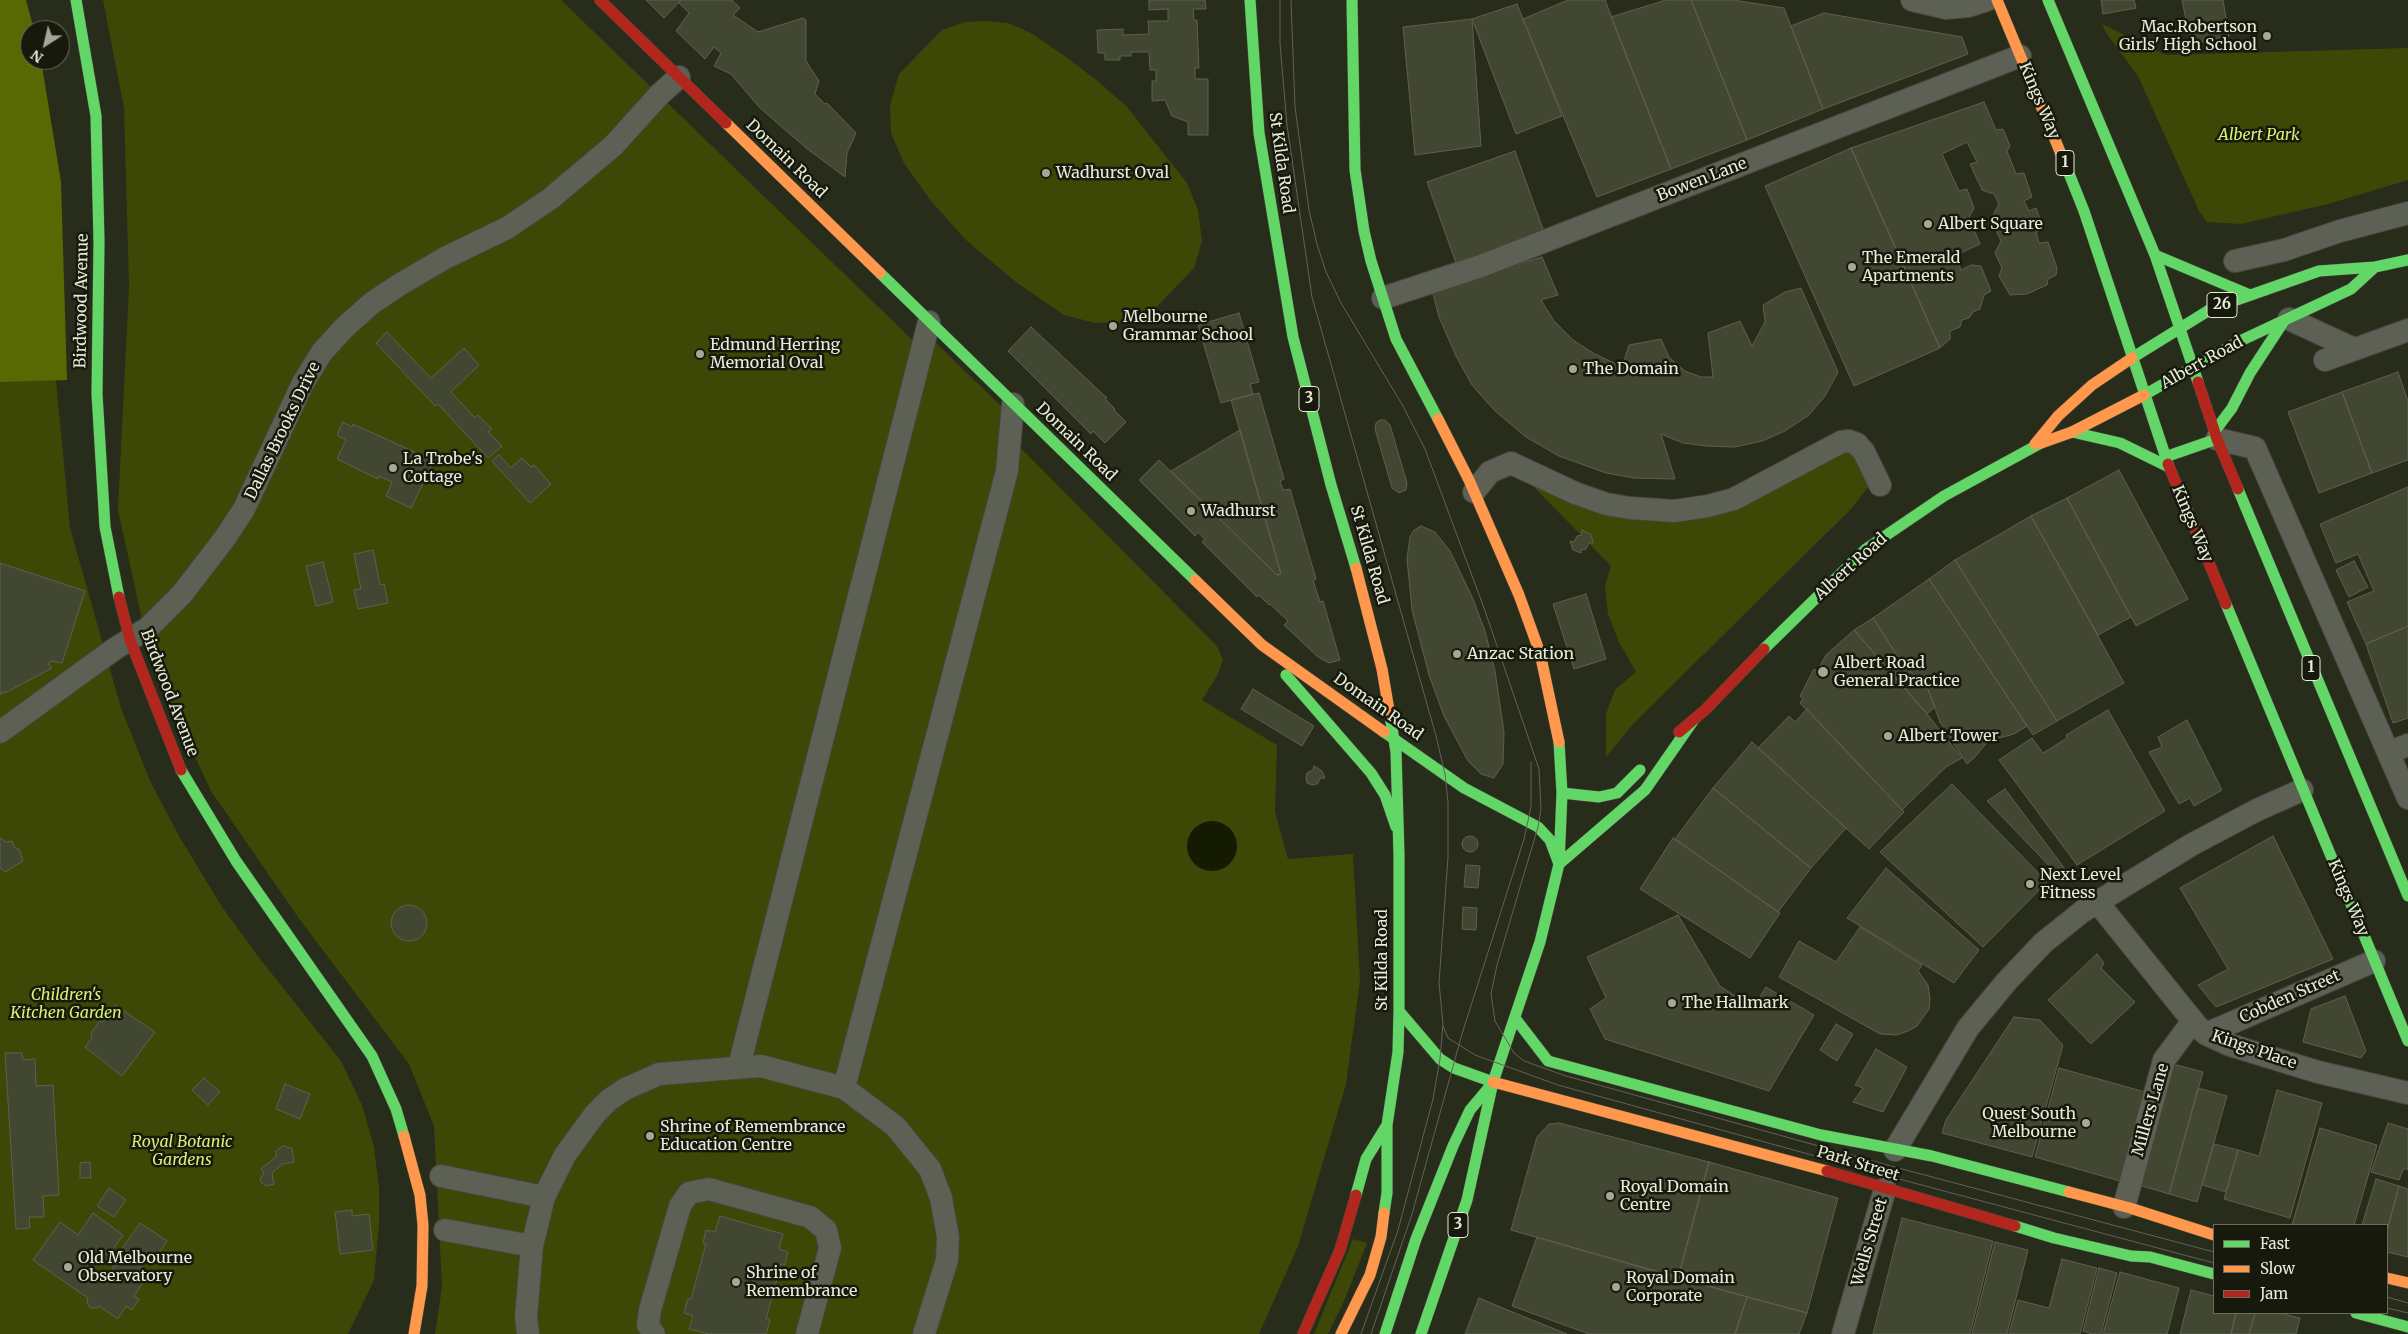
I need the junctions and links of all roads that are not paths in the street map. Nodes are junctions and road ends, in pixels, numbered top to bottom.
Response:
1 (76, 0) edge
2 (600, 0) edge
3 (1250, 0) edge
4 (1352, 0) edge
5 (1912, 0) edge
6 (1987, 0) edge
7 (1997, 0) edge
8 (2048, 0) edge
9 (2020, 56) junction
10 (679, 77) junction
11 (2408, 213) edge
12 (2284, 250) junction
13 (2155, 255) junction
14 (2408, 260) edge
15 (2235, 261) dead end
16 (2375, 266) junction
17 (2259, 292) junction
18 (1383, 298) junction
19 (2286, 320) junction
20 (929, 322) junction
21 (2179, 327) junction
22 (2408, 330) edge
23 (2354, 349) junction
24 (2132, 358) junction
25 (2325, 360) dead end
26 (2192, 367) junction
27 (2144, 394) junction
28 (1014, 404) junction
29 (2072, 432) junction
30 (2215, 436) junction
31 (2034, 445) junction
32 (2167, 462) junction
33 (1880, 485) dead end
34 (1474, 492) junction
35 (130, 640) junction
36 (1262, 645) junction
37 (1693, 721) junction
38 (0, 732) edge
39 (1393, 737) junction
40 (1664, 743) dead end
41 (2398, 749) edge
42 (1645, 764) dead end
43 (2302, 790) junction
44 (1562, 793) junction
45 (2408, 798) edge
46 (1398, 836) junction
47 (1559, 864) junction
48 (2408, 896) edge
49 (2098, 903) junction
50 (2374, 961) junction
51 (1399, 1011) junction
52 (1515, 1018) junction
53 (2199, 1027) junction
54 (2408, 1041) edge
55 (739, 1066) junction
56 (1494, 1082) junction
57 (844, 1088) junction
58 (2408, 1093) edge
59 (1387, 1125) junction
60 (1894, 1154) junction
61 (441, 1176) dead end
62 (1887, 1183) junction
63 (544, 1197) junction
64 (2124, 1207) junction
65 (445, 1230) dead end
66 (2213, 1235) edge
67 (532, 1246) junction
68 (2213, 1274) edge
69 (2388, 1278) edge
70 (2408, 1283) edge
71 (2360, 1314) edge
72 (2408, 1327) edge
73 (414, 1334) edge
74 (528, 1334) edge
75 (654, 1334) edge
76 (807, 1334) edge
77 (924, 1334) edge
78 (1303, 1334) edge
79 (1341, 1334) edge
80 (1385, 1334) edge
81 (1421, 1334) edge
82 (1843, 1334) edge

1 - 35 main road, Birdwood Avenue
2 - 10 main road, Domain Road
3 - 39 main road, St Kilda Road / 3
4 - 18 main road, 3
5 - 6 street
7 - 9 main road, Kings Way / 1
8 - 13 main road, 1
9 - 18 street, Bowen Lane
9 - 24 main road, Kings Way / 1
10 - 20 main road, Domain Road
10 - 35 street, Dallas Brooks Drive
11 - 12 street
12 - 15 street
12 - 17 street
13 - 17 main road
13 - 21 main road, 1
14 - 16 main road, Albert Road / 26
16 - 17 main road, Albert Road / 26
16 - 19 main road, Albert Road / 26
17 - 21 main road, Albert Road / 26
18 - 34 main road, 3
19 - 23 street
19 - 26 main road, Albert Road / 26
19 - 30 main road
20 - 28 main road, Domain Road
20 - 55 street
21 - 24 main road, Albert Road
21 - 26 main road, 1
22 - 23 street
23 - 25 street
24 - 27 main road, Kings Way / 1
24 - 31 main road, Albert Road
26 - 27 main road, Albert Road / 26
26 - 30 main road, 1
27 - 29 main road, Albert Road
27 - 32 main road, Kings Way / 1
28 - 36 main road, Domain Road
28 - 57 street
29 - 31 main road, Albert Road
29 - 32 main road
30 - 32 main road
30 - 41 street
30 - 48 main road, 1
31 - 37 main road, Albert Road
32 - 43 main road, Kings Way / 1
33 - 34 street
34 - 44 main road, 3
35 - 38 street, Dallas Brooks Drive
35 - 73 main road, Birdwood Avenue
36 - 39 main road, Domain Road
36 - 46 main road
37 - 40 main road, Albert Road
37 - 47 main road, Albert Road
39 - 46 main road, St Kilda Road / 3
39 - 47 main road, Domain Road
41 - 45 street
42 - 44 main road
43 - 49 street
43 - 50 main road, Kings Way / 1
44 - 47 main road, 3
46 - 51 main road, St Kilda Road / 3
47 - 52 main road, 3
49 - 53 street, Kings Place
49 - 60 street
50 - 53 street, Cobden Street
50 - 54 main road, Kings Way / 1
51 - 56 main road, Park Street
51 - 59 main road, St Kilda Road / 3
52 - 56 main road, 3
52 - 60 main road, Park Street
53 - 58 street, Kings Place
53 - 64 street, Millers Lane
55 - 57 street
55 - 63 street
56 - 62 main road, Park Street
56 - 80 main road
56 - 81 main road, 3
57 - 77 street
59 - 78 main road, St Kilda Road
59 - 79 main road, St Kilda Road / 3
60 - 64 main road, Park Street
61 - 63 street
62 - 68 main road, Park Street
62 - 82 street, Wells Street
63 - 67 street
64 - 66 main road, Park Street
65 - 67 street
67 - 74 street
69 - 70 main road
71 - 72 main road
75 - 76 street

